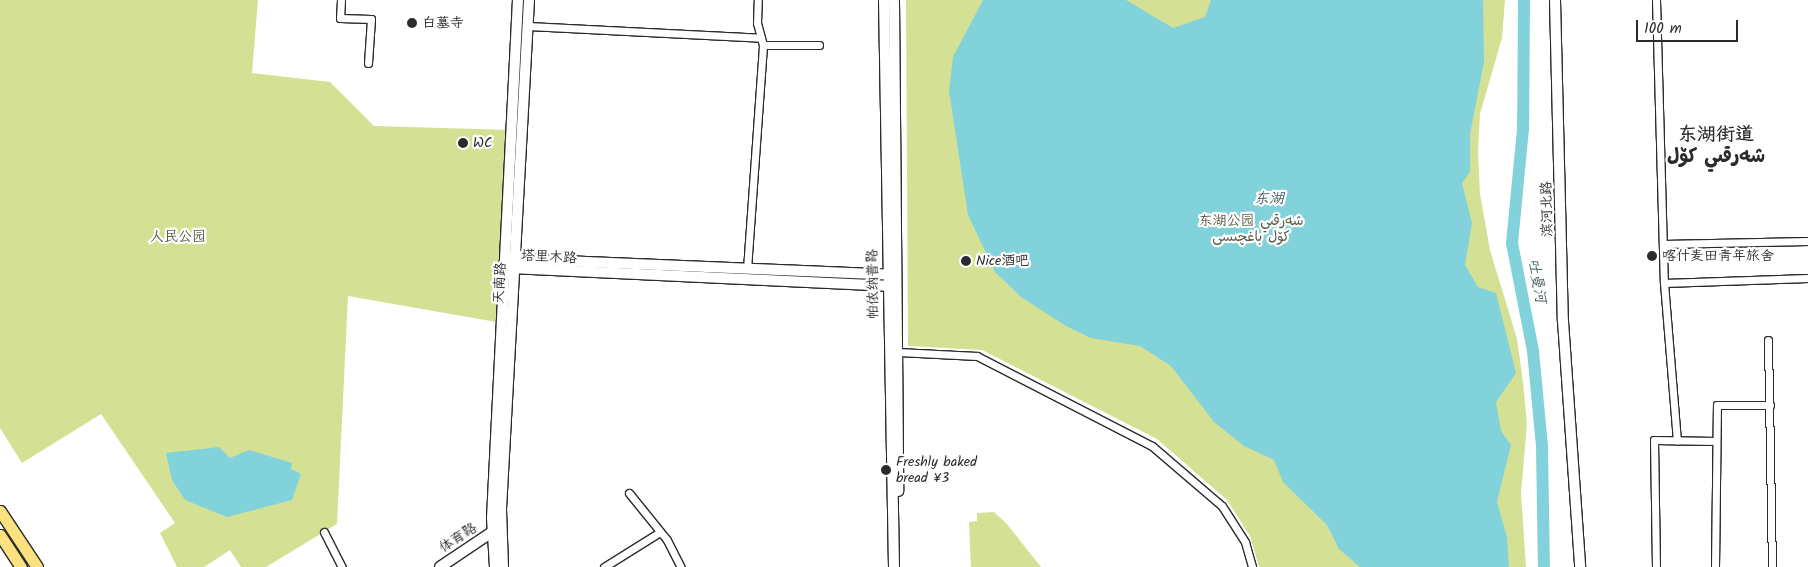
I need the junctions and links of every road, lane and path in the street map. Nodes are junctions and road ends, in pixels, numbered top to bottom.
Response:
1 (341, 0) edge
2 (518, 0) edge
3 (529, 0) edge
4 (758, 0) edge
5 (884, 0) edge
6 (894, 0) edge
7 (1555, 0) edge
8 (1656, 0) edge
9 (528, 26) junction
10 (762, 41) junction
11 (819, 44) dead end
12 (368, 63) dead end
13 (1808, 242) edge
14 (1662, 244) junction
15 (512, 264) junction
16 (747, 269) junction
17 (892, 275) junction
18 (1808, 278) edge
19 (1664, 283) junction
20 (892, 286) junction
21 (1768, 340) dead end
22 (898, 352) junction
23 (1770, 405) junction
24 (1676, 440) junction
25 (1716, 441) junction
26 (629, 493) dead end
27 (0, 511) edge
28 (324, 532) dead end
29 (492, 532) junction
30 (660, 532) junction
31 (0, 536) edge
32 (21, 567) edge
33 (37, 567) edge
34 (342, 567) edge
35 (440, 567) edge
36 (494, 567) edge
37 (503, 567) edge
38 (604, 567) edge
39 (681, 567) edge
40 (894, 567) edge
41 (899, 567) edge
42 (1252, 567) edge
43 (1580, 567) edge
44 (1656, 567) edge
45 (1715, 567) edge
46 (1772, 567) edge

1 - 12 street
2 - 15 street, 天南路
3 - 9 street, 天南路
4 - 10 street
5 - 17 street, 帕依纳普路
6 - 17 street, 帕依纳普路
7 - 43 street, 滨河北路
8 - 14 street
9 - 10 street
9 - 15 street, 天南路
10 - 11 street
10 - 16 street
13 - 14 street
14 - 19 street
15 - 16 street, 塔里木路
15 - 20 street, 塔里木路
15 - 29 street, 天南路
15 - 37 street, 天南路
16 - 17 street, 塔里木路
17 - 20 street, 帕依纳普路
18 - 19 street
19 - 24 street
20 - 22 street, 帕依纳普路
20 - 40 street, 帕依纳普路
21 - 23 street
22 - 41 street, 帕依纳普路
22 - 42 street
23 - 25 street
23 - 46 street
24 - 25 street
24 - 44 street
25 - 45 street
26 - 30 street
27 - 33 main road
28 - 34 street
29 - 35 street, 体育路
29 - 36 street, 天南路
30 - 38 street
30 - 39 street
31 - 32 main road

